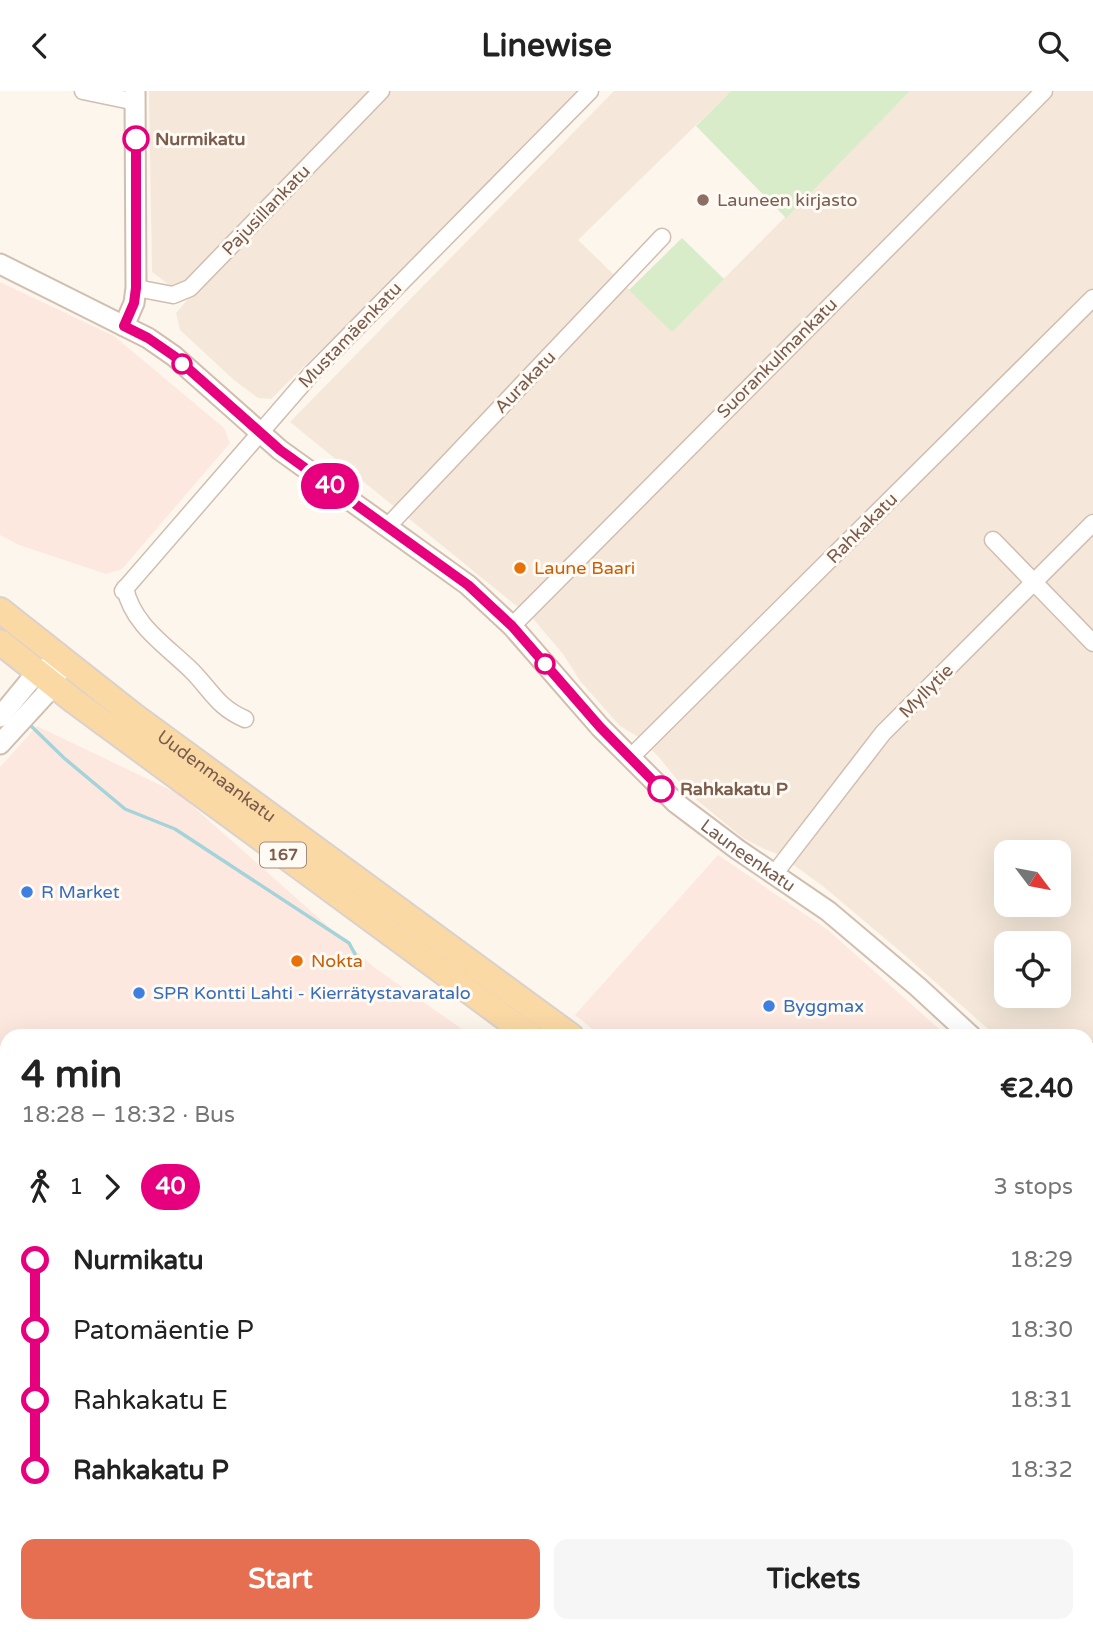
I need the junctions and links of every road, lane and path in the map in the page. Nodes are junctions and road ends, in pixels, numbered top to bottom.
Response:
1 (83, 91) edge
2 (381, 91) edge
3 (590, 91) edge
4 (1044, 91) edge
5 (135, 97) edge
6 (662, 237) dead end
7 (0, 264) edge
8 (136, 288) junction
9 (1093, 297) edge
10 (124, 326) junction
11 (260, 431) junction
12 (1093, 523) edge
13 (388, 526) junction
14 (993, 540) dead end
15 (1034, 582) junction
16 (0, 610) edge
17 (512, 626) junction
18 (0, 642) edge
19 (1093, 643) edge
20 (61, 660) junction
21 (39, 685) junction
22 (0, 717) edge
23 (245, 719) dead end
24 (2, 742) edge
25 (630, 758) junction
26 (775, 873) junction
27 (520, 1029) edge
28 (561, 1029) edge
29 (963, 1029) edge

1 - 5 street
2 - 8 street, Pajusillankatu
3 - 11 street, Mustamäenkatu
4 - 17 street, Suorankulmankatu
5 - 8 street
6 - 13 street, Aurakatu
7 - 10 street, Launeenkatu
8 - 10 street
9 - 25 street, Rahkakatu
10 - 11 street, Launeenkatu
11 - 13 street, Launeenkatu
11 - 23 street, Mustamäenkatu
12 - 15 street, Myllytie
13 - 17 street, Launeenkatu
14 - 15 street
15 - 19 street
15 - 26 street, Myllytie
16 - 20 main road, Uudenmaankatu / 167
17 - 25 street, Launeenkatu
18 - 21 main road, Uudenmaankatu / 167
20 - 21 street
20 - 28 main road, Uudenmaankatu / 167
21 - 22 street
21 - 24 street
21 - 27 main road, Uudenmaankatu / 167
25 - 26 street, Launeenkatu
26 - 29 street, Launeenkatu

